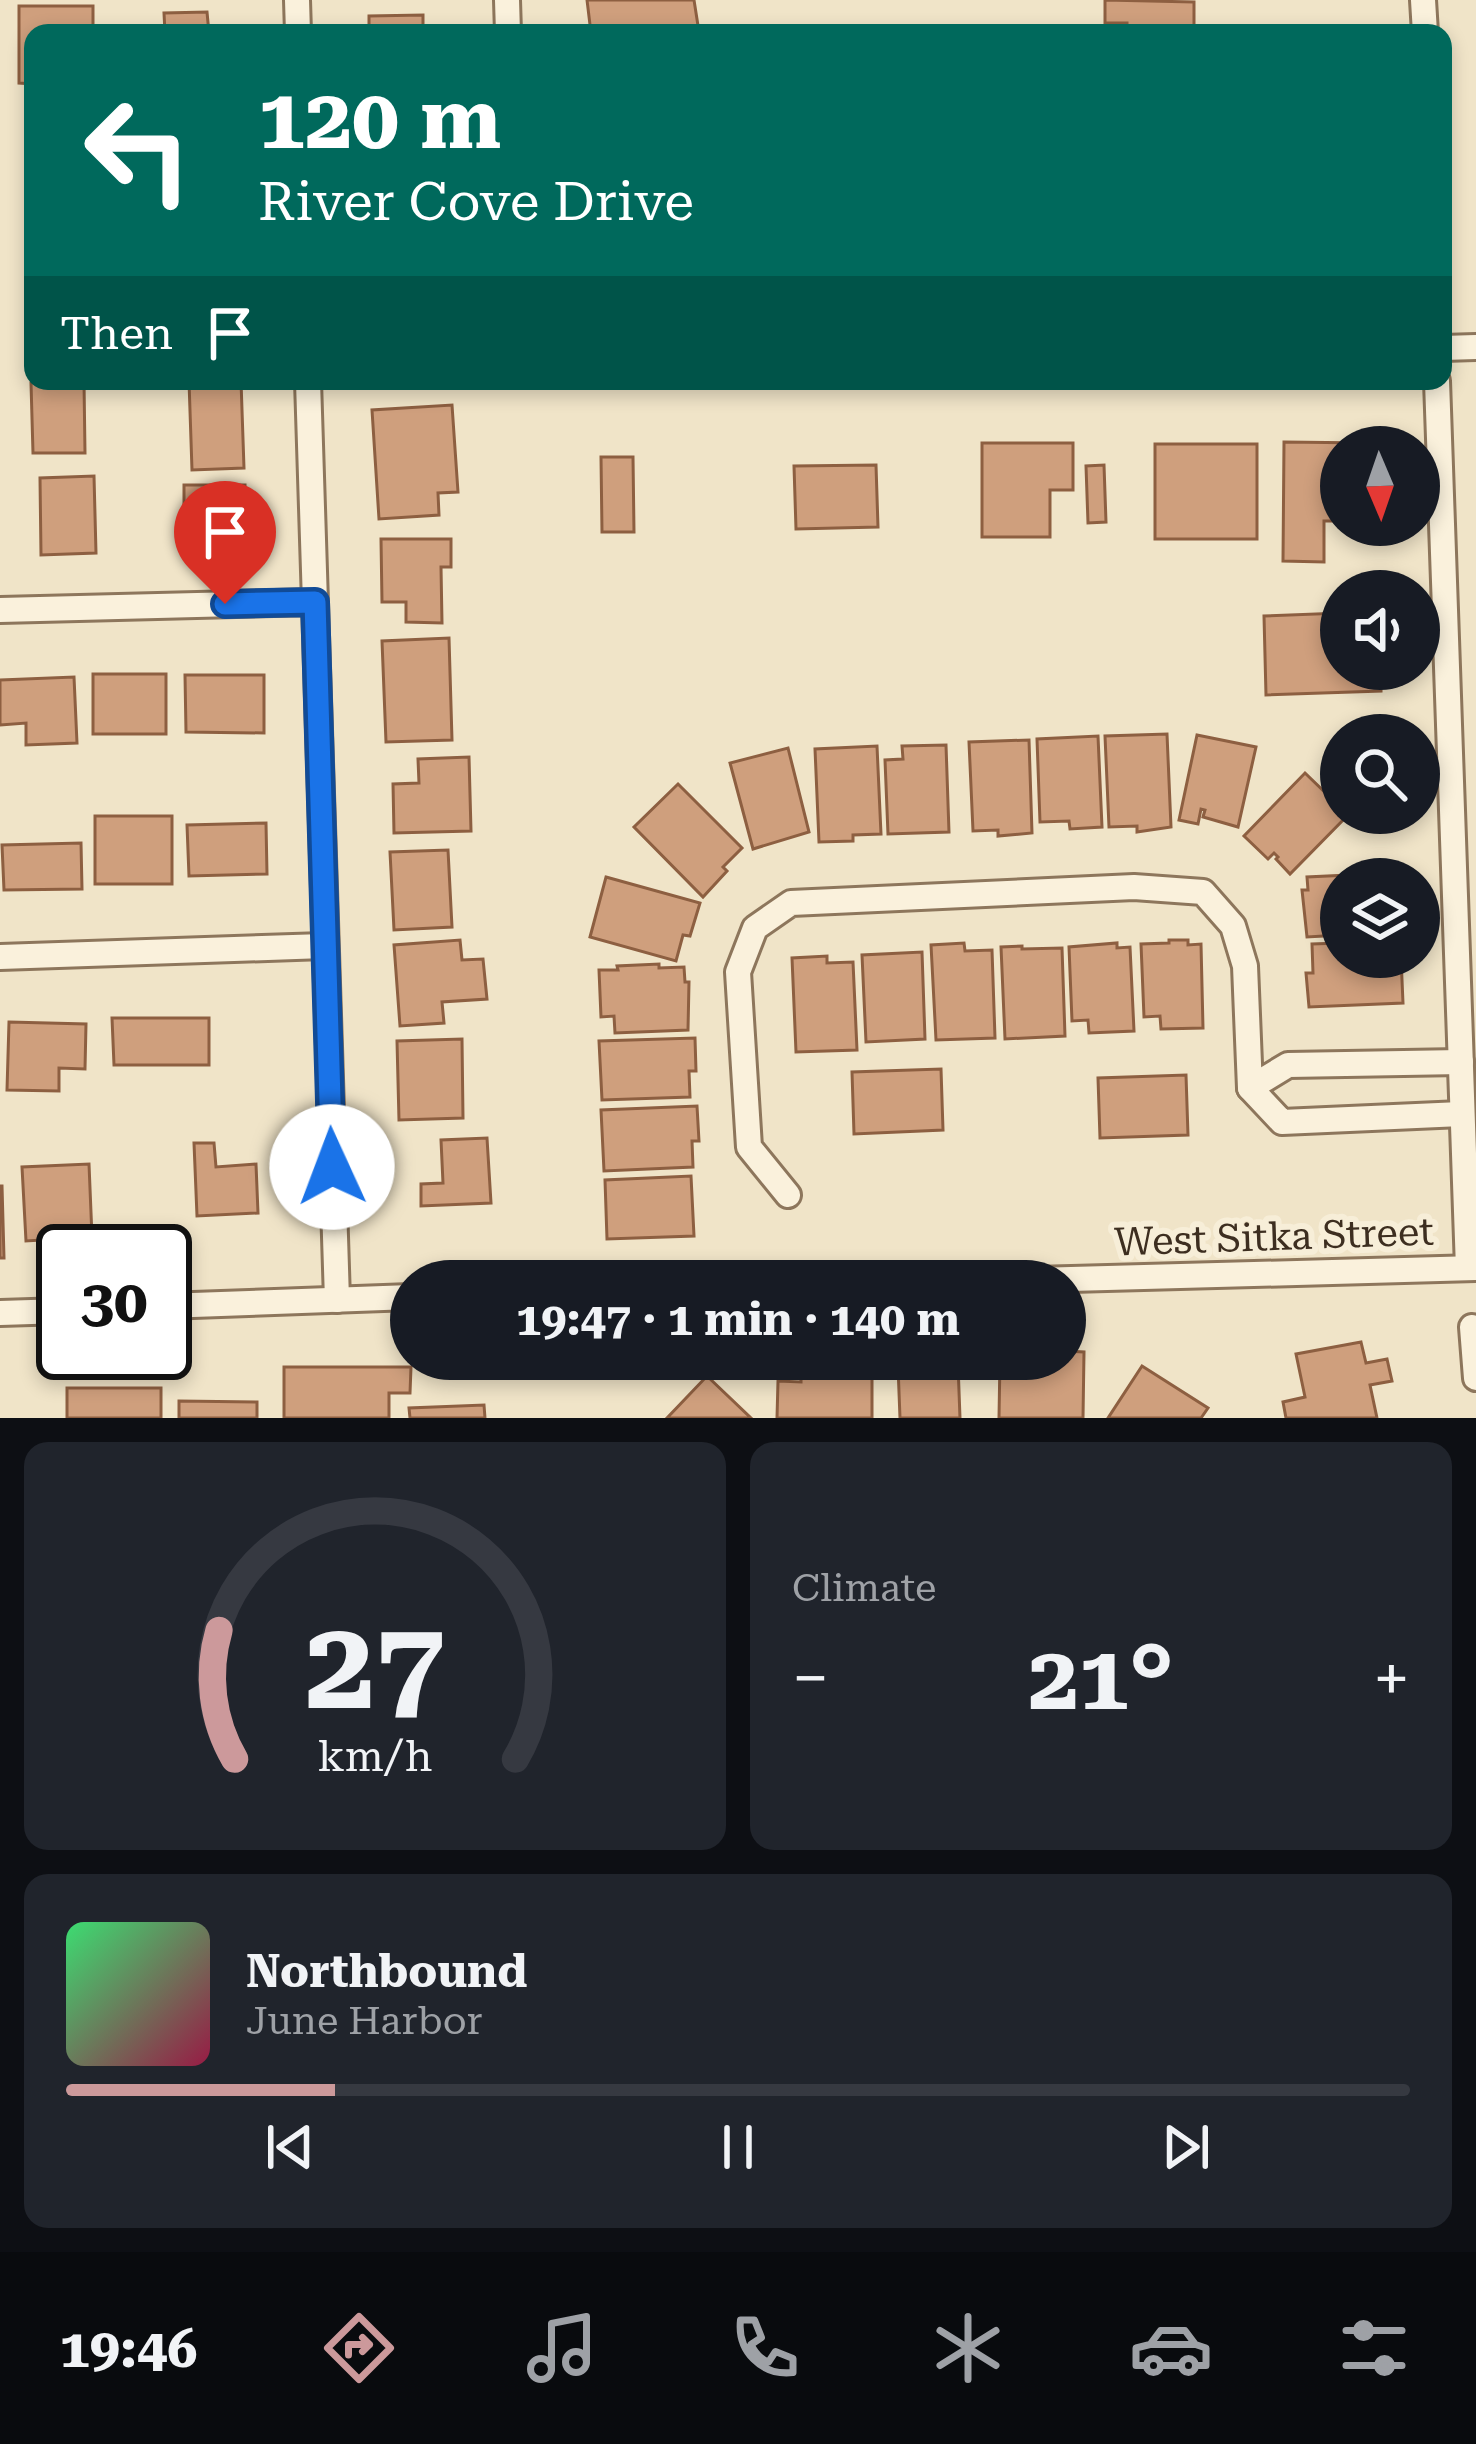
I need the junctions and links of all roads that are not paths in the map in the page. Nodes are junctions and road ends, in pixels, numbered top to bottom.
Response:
1 (308, 390) edge
2 (1437, 390) edge
3 (315, 602) junction
4 (0, 610) edge
5 (324, 946) junction
6 (0, 957) edge
7 (1461, 1062) junction
8 (1250, 1088) junction
9 (1461, 1114) junction
10 (788, 1195) dead end
11 (1472, 1268) edge
12 (1086, 1279) edge
13 (390, 1299) edge
14 (337, 1300) junction
15 (192, 1305) edge
16 (36, 1311) edge
17 (0, 1313) edge
18 (1472, 1328) dead end
19 (1476, 1378) edge

1 - 3 street
2 - 7 street
3 - 4 street
3 - 5 street
5 - 6 street
5 - 14 street
7 - 8 street
7 - 9 street
8 - 9 street
8 - 10 street
9 - 11 street
11 - 12 street, West Sitka Street
13 - 14 street
14 - 15 street
16 - 17 street
18 - 19 street

